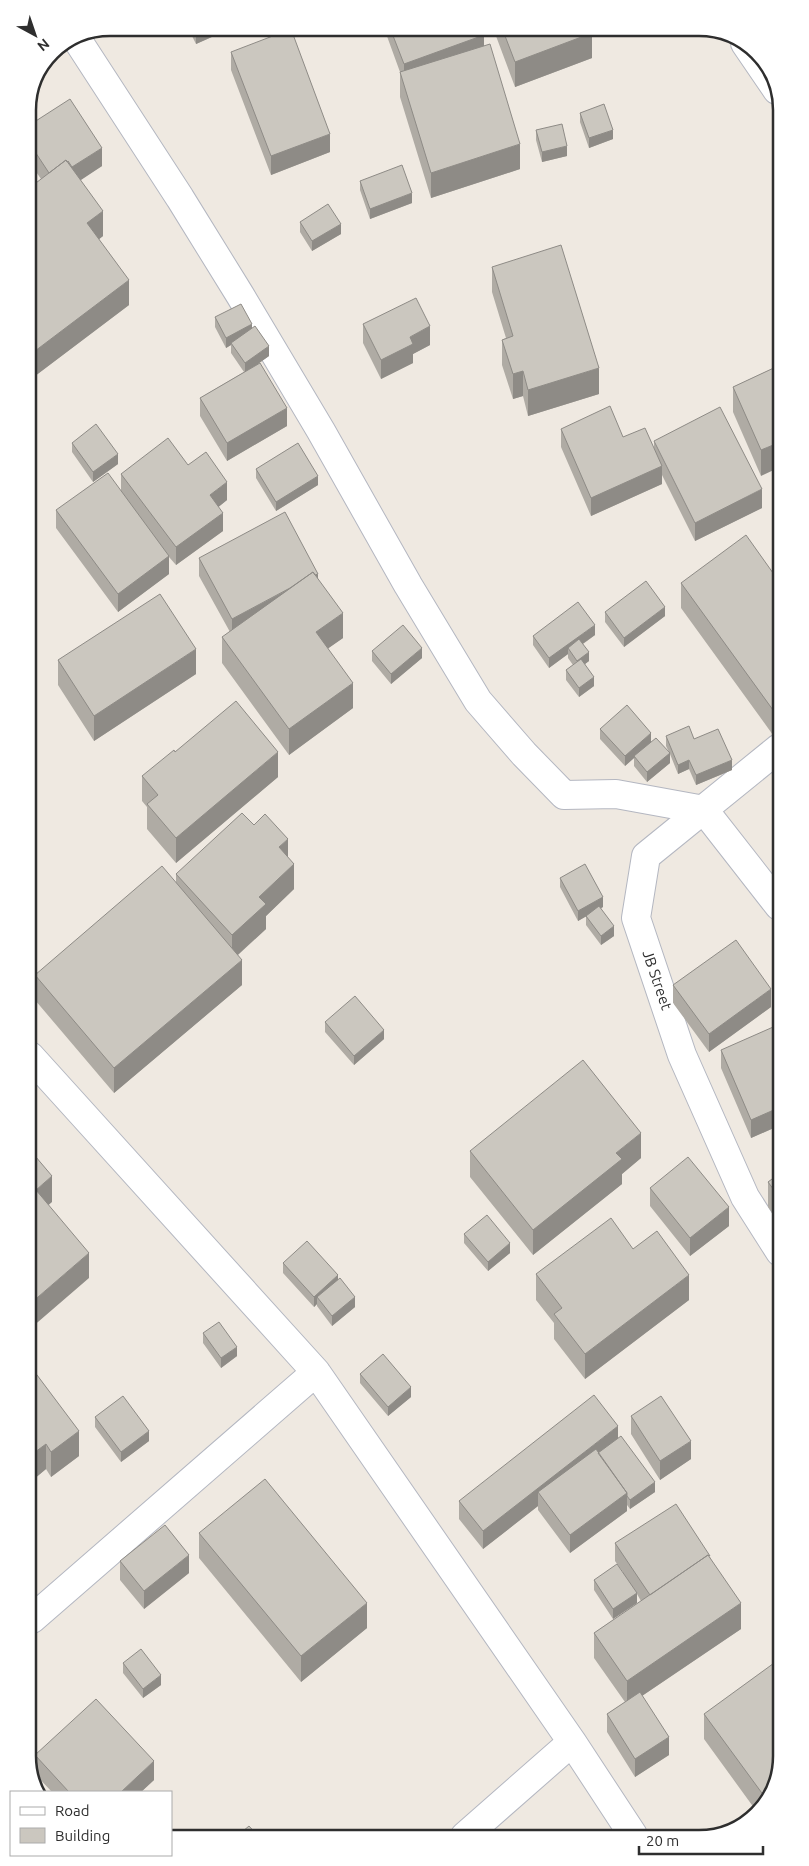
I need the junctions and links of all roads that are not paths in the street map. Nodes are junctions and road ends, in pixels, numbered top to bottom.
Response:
1 (80, 43) edge
2 (773, 753) edge
3 (704, 810) junction
4 (773, 898) edge
5 (36, 1063) edge
6 (773, 1241) edge
7 (316, 1372) junction
8 (36, 1616) edge
9 (572, 1742) junction
10 (472, 1830) edge
11 (630, 1830) edge

1 - 3 street
2 - 3 street, JB Street
3 - 4 street
3 - 6 street, JB Street
5 - 7 street
7 - 8 street
7 - 9 street
9 - 10 street
9 - 11 street

